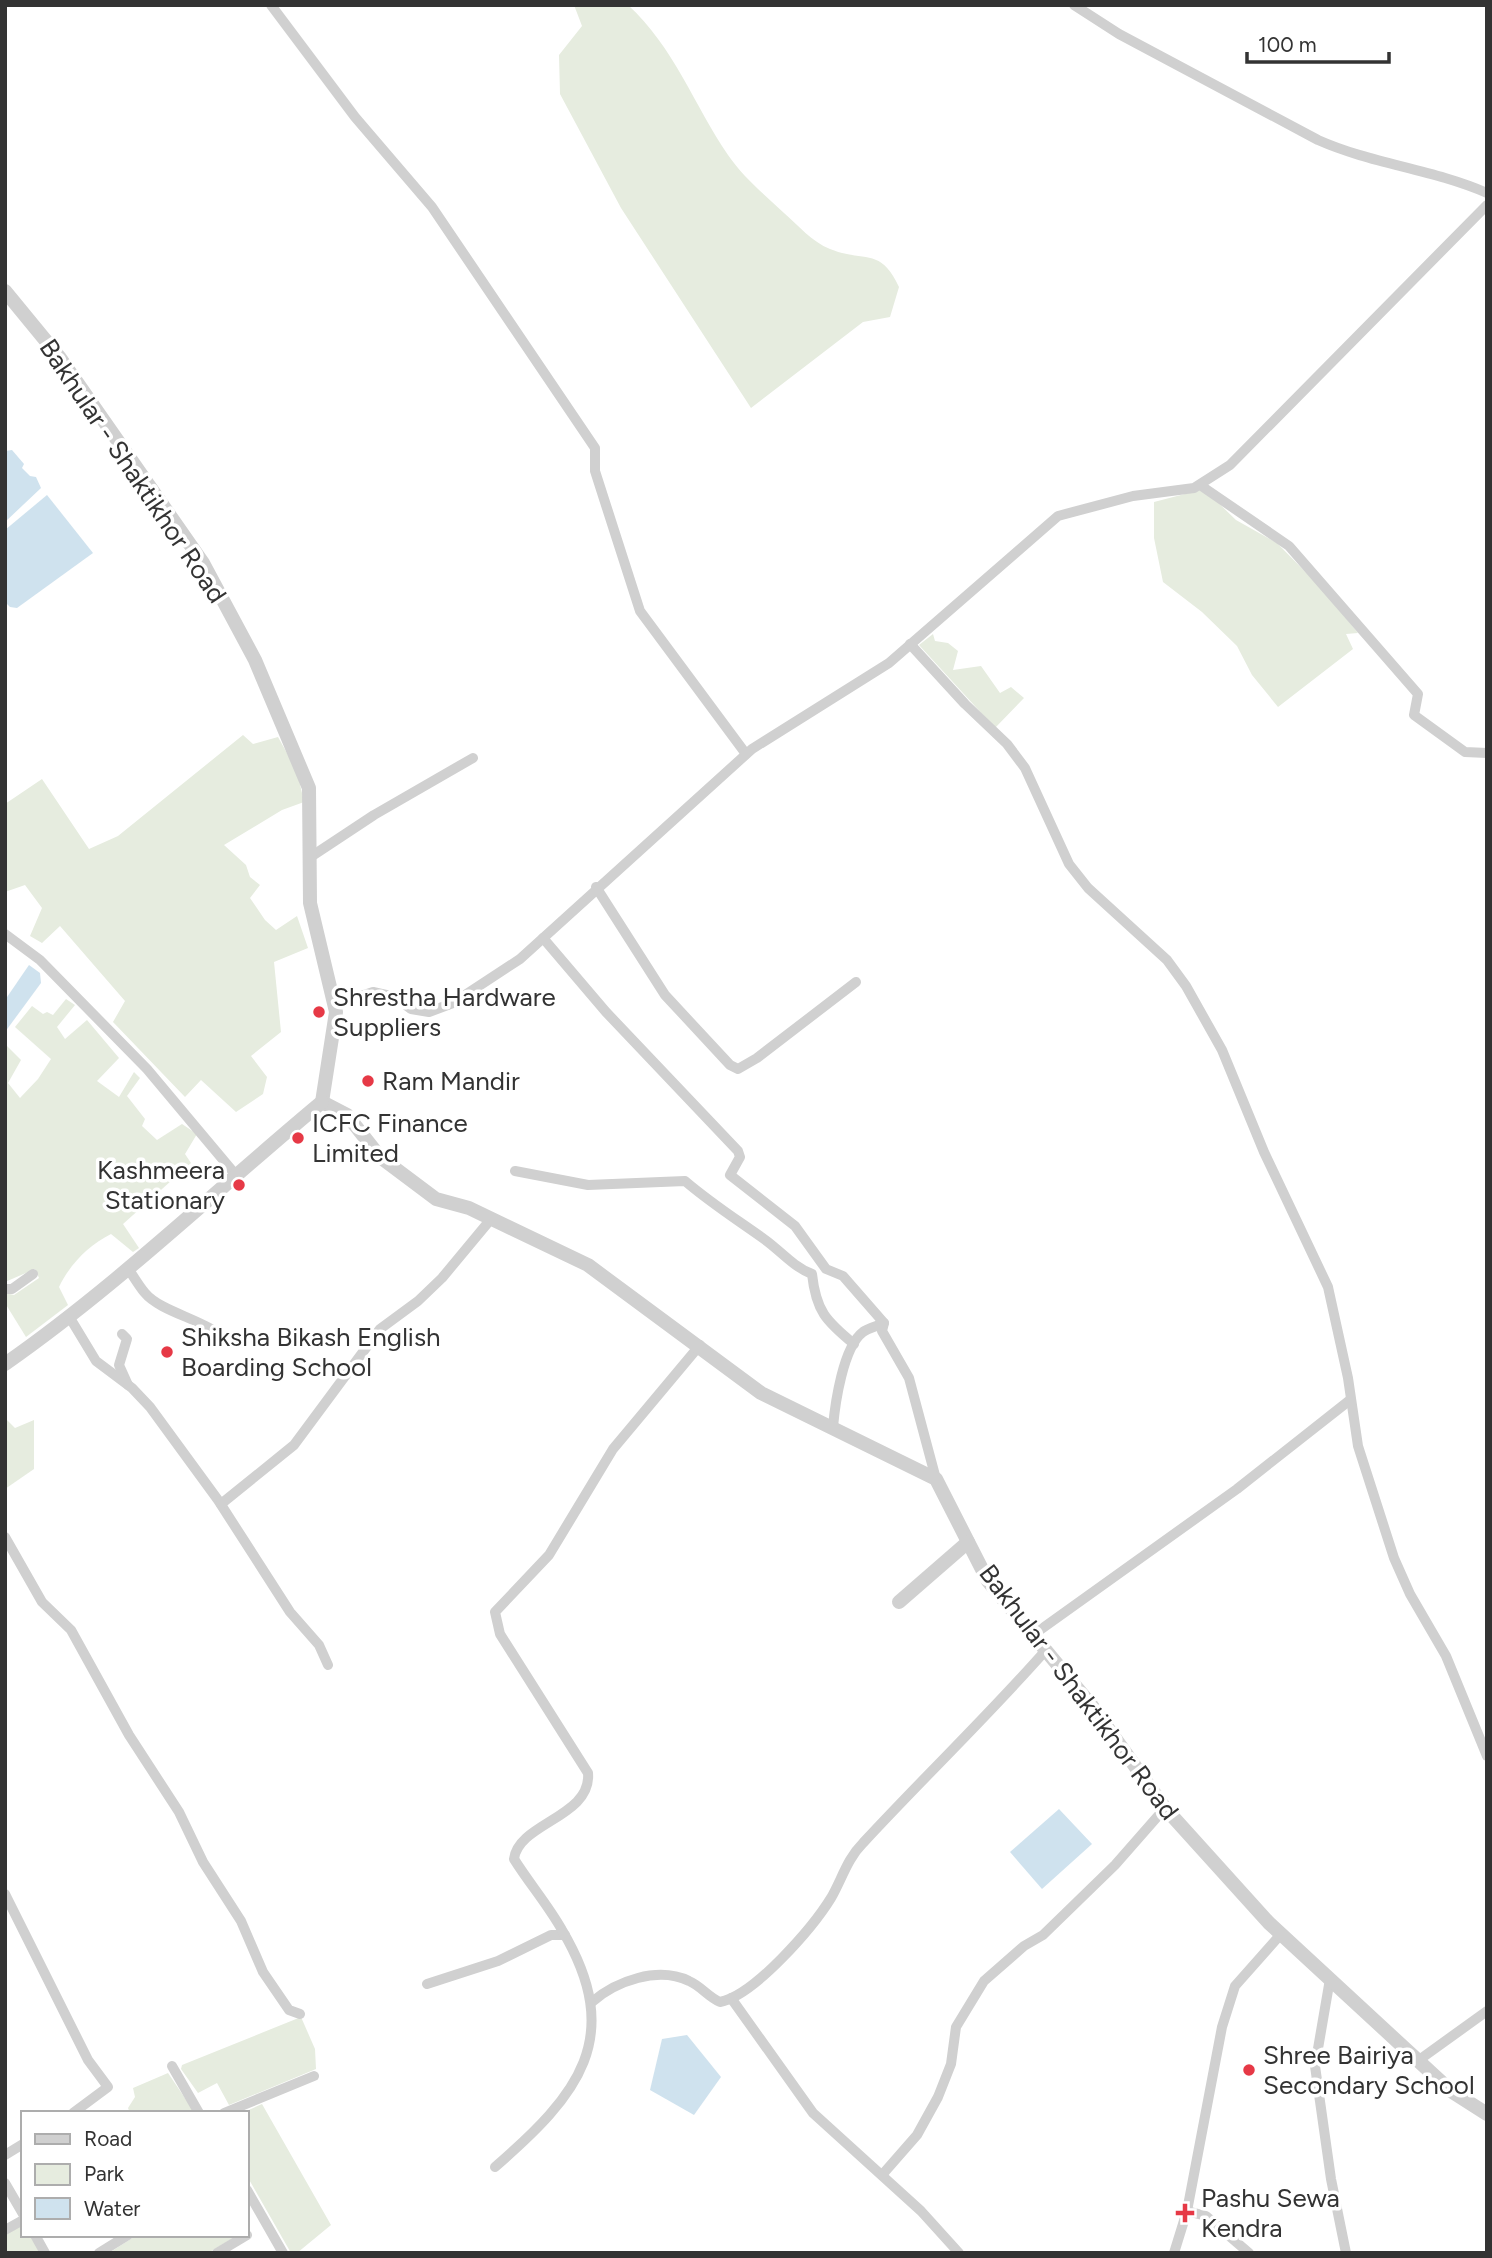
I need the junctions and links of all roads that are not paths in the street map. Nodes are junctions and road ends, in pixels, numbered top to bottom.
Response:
1 (271, 5) edge
2 (1073, 5) edge
3 (1487, 193) edge
4 (1487, 205) edge
5 (5, 291) edge
6 (1200, 485) junction
7 (910, 644) junction
8 (1487, 753) edge
9 (746, 754) junction
10 (473, 758) dead end
11 (310, 858) junction
12 (596, 887) junction
13 (5, 934) edge
14 (543, 938) junction
15 (856, 982) dead end
16 (334, 1005) junction
17 (322, 1102) junction
18 (516, 1171) dead end
19 (235, 1174) junction
20 (491, 1219) junction
21 (129, 1270) junction
22 (33, 1274) dead end
23 (5, 1289) edge
24 (70, 1318) junction
25 (884, 1324) junction
26 (218, 1333) dead end
27 (122, 1334) dead end
28 (854, 1344) junction
29 (700, 1345) junction
30 (5, 1364) edge
31 (128, 1386) junction
32 (1350, 1400) junction
33 (833, 1427) junction
34 (936, 1479) junction
35 (221, 1504) junction
36 (5, 1537) edge
37 (968, 1542) junction
38 (899, 1602) dead end
39 (1033, 1635) junction
40 (1046, 1650) junction
41 (328, 1665) dead end
42 (1487, 1755) edge
43 (1165, 1808) junction
44 (5, 1894) edge
45 (1281, 1934) junction
46 (565, 1935) junction
47 (1330, 1979) junction
48 (427, 1984) dead end
49 (731, 1998) junction
50 (592, 2002) junction
51 (1487, 2011) edge
52 (300, 2014) dead end
53 (1419, 2060) junction
54 (172, 2066) dead end
55 (314, 2076) dead end
56 (77, 2111) edge
57 (198, 2111) edge
58 (229, 2111) edge
59 (1487, 2114) edge
60 (21, 2145) edge
61 (5, 2155) edge
62 (495, 2167) dead end
63 (883, 2175) junction
64 (5, 2183) edge
65 (248, 2192) edge
66 (21, 2211) edge
67 (1187, 2211) junction
68 (21, 2221) edge
69 (268, 2223) junction
70 (5, 2230) edge
71 (248, 2234) edge
72 (36, 2237) edge
73 (125, 2237) edge
74 (244, 2237) edge
75 (45, 2253) edge
76 (99, 2253) edge
77 (217, 2253) edge
78 (283, 2253) edge
79 (959, 2253) edge
80 (1174, 2253) edge
81 (1249, 2253) edge
82 (1346, 2253) edge

1 - 9 street
2 - 3 street
4 - 6 street
5 - 11 street, Bakhular - Shaktikhor Road
6 - 7 street
6 - 8 street
7 - 9 street
7 - 32 street
9 - 12 street
10 - 11 street
11 - 16 street, Bakhular - Shaktikhor Road
12 - 14 street
12 - 15 street
13 - 19 street
14 - 16 street
14 - 25 street
16 - 17 street, Bakhular - Shaktikhor Road
17 - 19 street
17 - 20 street
18 - 28 street
19 - 21 street
20 - 29 street
20 - 35 street
21 - 24 street
21 - 26 street
22 - 23 street
24 - 30 street
24 - 31 street
25 - 28 street
25 - 34 street
27 - 31 street
28 - 33 street
29 - 33 street
29 - 46 street
31 - 35 street
32 - 39 street
32 - 42 street
33 - 34 street
34 - 37 street, Bakhular - Shaktikhor Road
35 - 41 street
36 - 52 street
37 - 38 street
37 - 39 street, Bakhular - Shaktikhor Road
39 - 40 street, Bakhular - Shaktikhor Road
40 - 43 street, Bakhular - Shaktikhor Road
40 - 49 street
43 - 45 street, Bakhular - Shaktikhor Road
43 - 63 street
44 - 56 street
45 - 47 street, Bakhular - Shaktikhor Road
45 - 67 street
46 - 48 street
46 - 50 street
47 - 53 street, Bakhular - Shaktikhor Road
47 - 82 street
49 - 50 street
49 - 63 street
50 - 62 street
51 - 53 street
53 - 59 street, Bakhular - Shaktikhor Road
54 - 57 street
55 - 58 street
60 - 61 street
63 - 79 street
64 - 66 street
65 - 69 street
67 - 80 street
67 - 81 street
68 - 70 street
69 - 71 street
69 - 78 street
72 - 75 street
73 - 76 street
74 - 77 street

